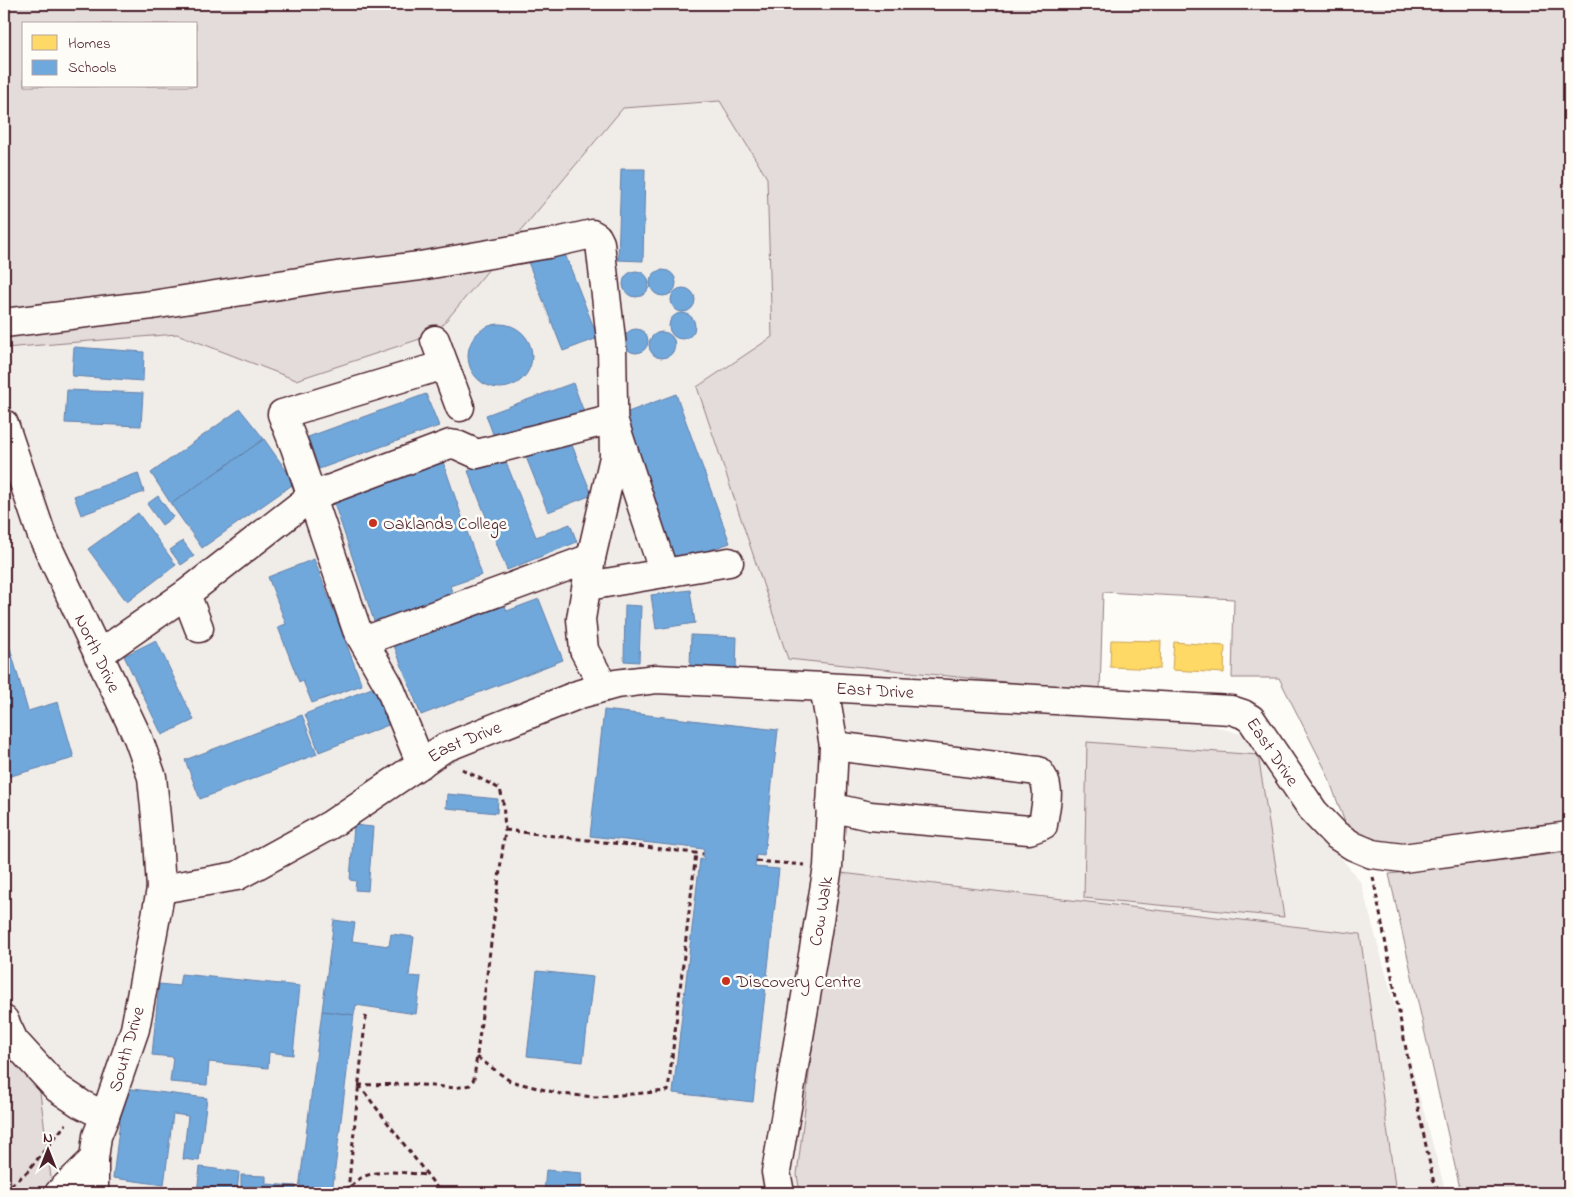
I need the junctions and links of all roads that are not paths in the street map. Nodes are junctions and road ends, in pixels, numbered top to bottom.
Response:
1 (4, 323) edge
2 (435, 340) dead end
3 (444, 365) junction
4 (460, 407) dead end
5 (613, 419) junction
6 (4, 424) edge
7 (312, 496) junction
8 (592, 558) junction
9 (729, 562) dead end
10 (664, 573) junction
11 (588, 586) junction
12 (186, 594) junction
13 (199, 628) dead end
14 (364, 641) junction
15 (98, 655) junction
16 (604, 687) junction
17 (824, 687) junction
18 (834, 746) junction
19 (421, 764) junction
20 (830, 807) junction
21 (1569, 836) edge
22 (161, 889) junction
23 (7, 1036) edge
24 (93, 1110) junction
25 (94, 1159) junction
26 (59, 1193) edge
27 (94, 1193) edge
28 (780, 1193) edge

1 - 5 lane
2 - 3 lane
3 - 4 lane
3 - 7 lane
5 - 7 lane
5 - 8 lane
5 - 10 lane
6 - 15 lane, North Drive
7 - 12 lane
7 - 14 lane
8 - 11 lane
8 - 14 lane
9 - 10 lane
10 - 11 lane
11 - 16 lane
12 - 13 lane
12 - 15 lane
14 - 19 lane
15 - 22 lane, North Drive
16 - 17 lane, East Drive
16 - 19 lane, East Drive
17 - 18 lane, Cow Walk
17 - 21 lane, East Drive
18 - 20 lane, Cow Walk
18 - 20 lane
19 - 22 lane, East Drive
20 - 28 lane, Cow Walk
22 - 24 lane, South Drive
23 - 24 lane
24 - 25 lane, South Drive
25 - 26 lane
25 - 27 lane, South Drive

